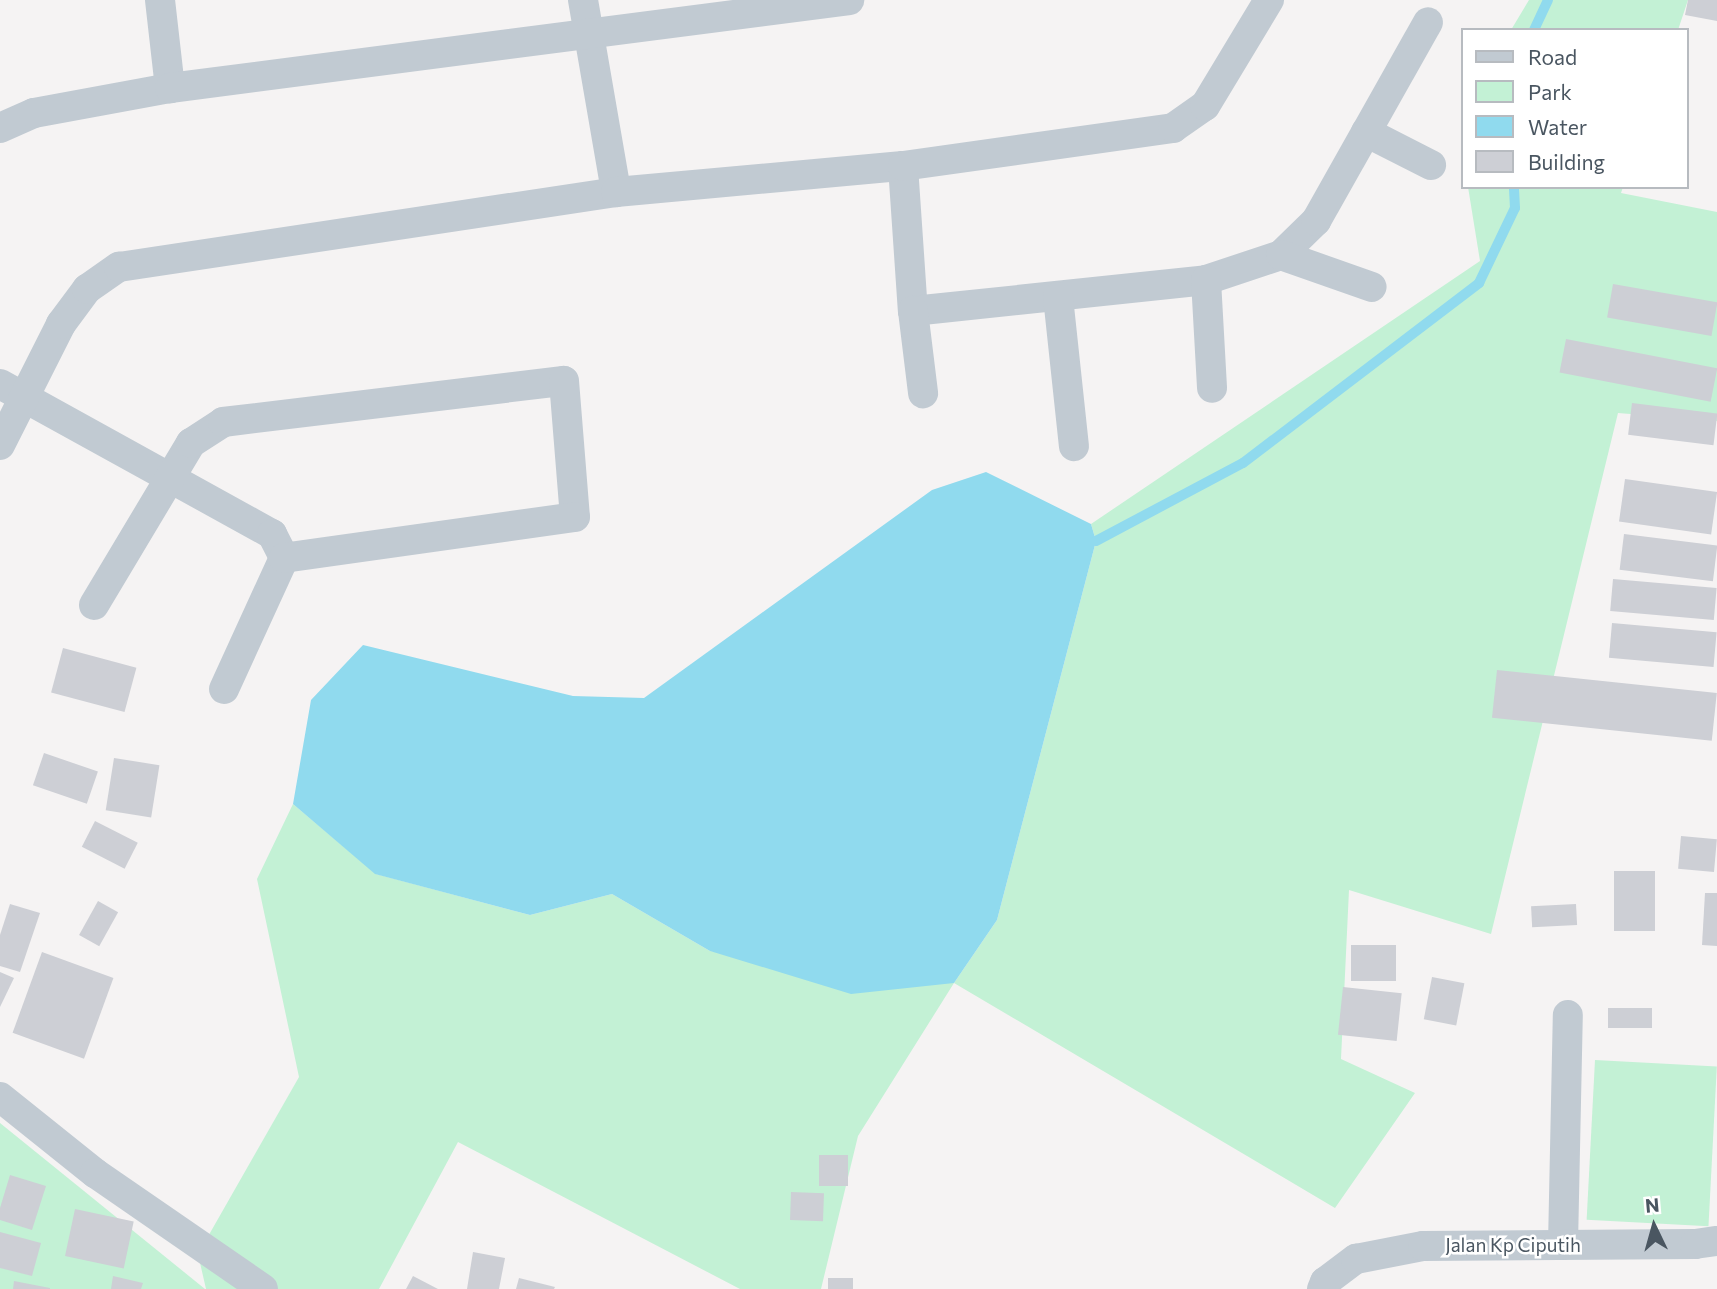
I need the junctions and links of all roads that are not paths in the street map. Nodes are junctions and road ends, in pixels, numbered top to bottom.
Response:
1 (160, 0) edge
2 (583, 0) edge
3 (849, 0) edge
4 (1269, 0) edge
5 (1428, 22) dead end
6 (588, 32) junction
7 (170, 88) junction
8 (0, 128) edge
9 (1366, 132) junction
10 (1430, 164) dead end
11 (902, 166) junction
12 (616, 192) junction
13 (1281, 255) junction
14 (1206, 280) junction
15 (1372, 287) dead end
16 (1058, 297) junction
17 (913, 311) junction
18 (0, 384) edge
19 (1212, 388) dead end
20 (923, 393) dead end
21 (26, 399) junction
22 (0, 445) edge
23 (1074, 446) dead end
24 (171, 477) junction
25 (284, 558) junction
26 (94, 605) dead end
27 (224, 689) dead end
28 (1569, 1015) dead end
29 (0, 1097) edge
30 (1717, 1241) edge
31 (1563, 1245) junction
32 (263, 1289) edge
33 (1322, 1289) edge

1 - 7 street
2 - 6 street
3 - 6 street
4 - 11 street
5 - 9 street
6 - 7 street
6 - 12 street
7 - 8 street
9 - 10 street
9 - 13 street
11 - 12 street
11 - 17 street
12 - 21 street
13 - 14 street
13 - 15 street
14 - 16 street
14 - 19 street
16 - 17 street
16 - 23 street
17 - 20 street
18 - 21 street
21 - 22 street
21 - 24 street
24 - 25 street
24 - 25 street
24 - 26 street
25 - 27 street
28 - 31 street
29 - 32 street
30 - 31 street, Jalan Kp Ciputih
31 - 33 street, Jalan Kp Ciputih

